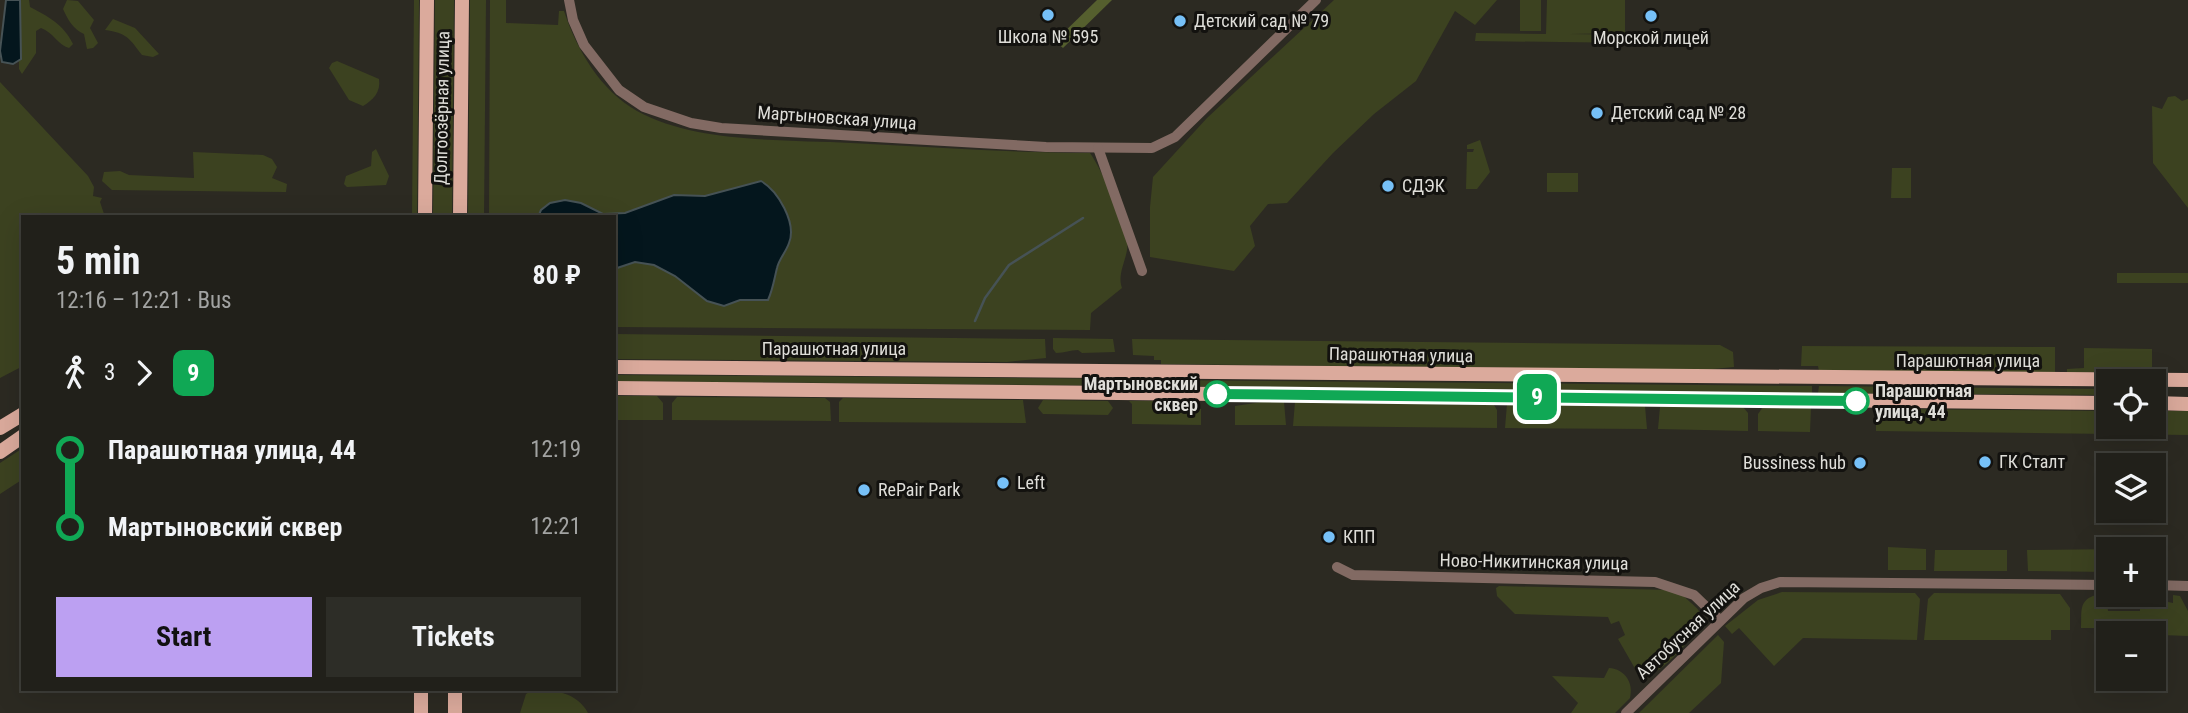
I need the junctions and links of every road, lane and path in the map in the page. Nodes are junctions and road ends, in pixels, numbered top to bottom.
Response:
1 (427, 0) edge
2 (462, 0) edge
3 (569, 0) edge
4 (1316, 0) edge
5 (1098, 148) junction
6 (425, 215) edge
7 (460, 215) edge
8 (1143, 271) dead end
9 (616, 367) edge
10 (2188, 380) edge
11 (616, 388) edge
12 (2096, 403) edge
13 (2166, 403) edge
14 (2188, 404) edge
15 (21, 415) edge
16 (0, 428) edge
17 (21, 437) edge
18 (0, 452) edge
19 (1337, 567) dead end
20 (2096, 585) edge
21 (2166, 585) edge
22 (2188, 586) edge
23 (1720, 621) junction
24 (421, 691) edge
25 (455, 691) edge
26 (421, 713) edge
27 (455, 713) edge
28 (1626, 713) edge

1 - 6 main road, Долгоозёрная улица
2 - 7 main road, Долгоозёрная улица
3 - 5 street, Мартыновская улица
4 - 5 street, Мартыновская улица
5 - 8 street
9 - 10 main road, Парашютная улица
11 - 12 main road
13 - 14 main road
15 - 16 main road
17 - 18 main road
19 - 23 street, Ново-Никитинская улица
20 - 23 street, Автобусная улица
21 - 22 street
23 - 28 street, Автобусная улица
24 - 26 main road
25 - 27 main road

